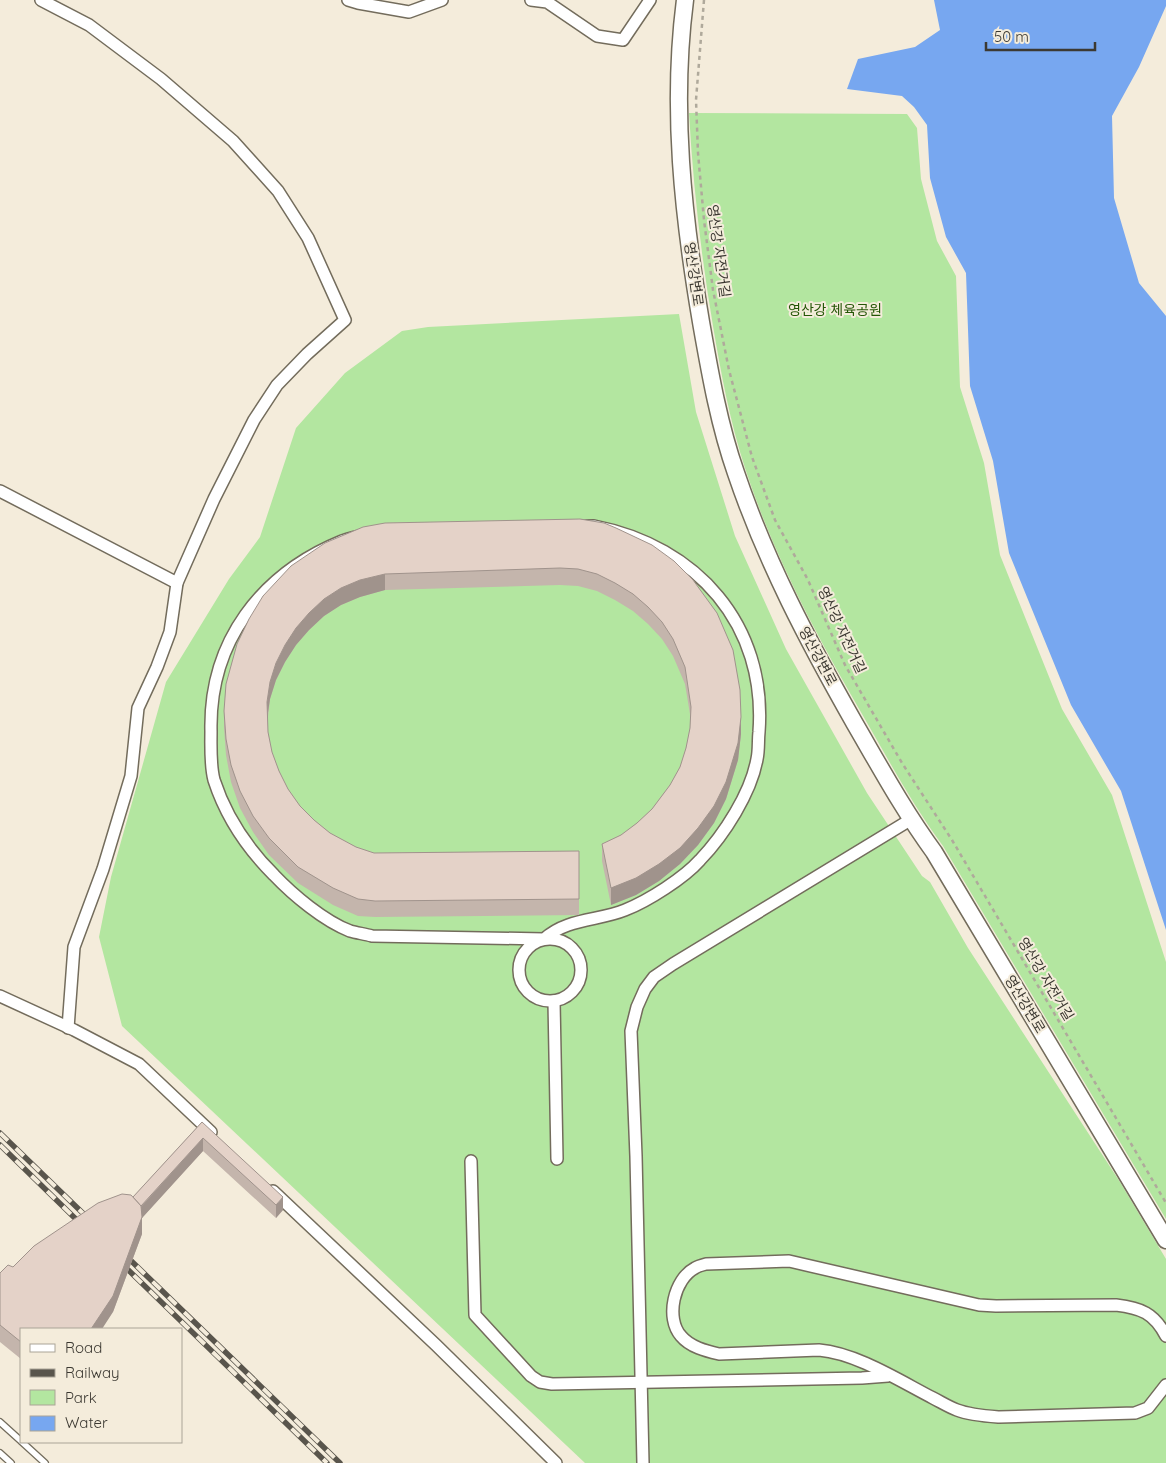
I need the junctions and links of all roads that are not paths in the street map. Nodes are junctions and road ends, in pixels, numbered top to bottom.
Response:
1 (42, 0) edge
2 (348, 0) edge
3 (442, 0) edge
4 (530, 0) edge
5 (650, 0) edge
6 (685, 0) edge
7 (0, 491) edge
8 (177, 583) junction
9 (910, 820) junction
10 (544, 939) junction
11 (0, 996) edge
12 (554, 1001) junction
13 (68, 1028) junction
14 (218, 1139) edge
15 (557, 1159) dead end
16 (471, 1161) dead end
17 (262, 1180) edge
18 (1166, 1240) edge
19 (1166, 1336) edge
20 (890, 1376) junction
21 (641, 1383) junction
22 (1166, 1385) edge
23 (0, 1422) edge
24 (20, 1441) edge
25 (22, 1443) edge
26 (0, 1453) edge
27 (10, 1463) edge
28 (45, 1463) edge
29 (556, 1463) edge
30 (643, 1463) edge

1 - 8 street
2 - 3 street
4 - 5 street
6 - 9 street, 영산강변로
7 - 8 street
8 - 13 street
9 - 18 street, 영산강변로
9 - 21 street
10 - 10 street
10 - 12 street
10 - 12 street
11 - 13 street
12 - 15 street
13 - 14 street
16 - 21 street
17 - 29 street
19 - 20 street
20 - 21 street
20 - 22 street
21 - 30 street
23 - 24 lane
25 - 28 lane
26 - 27 lane

